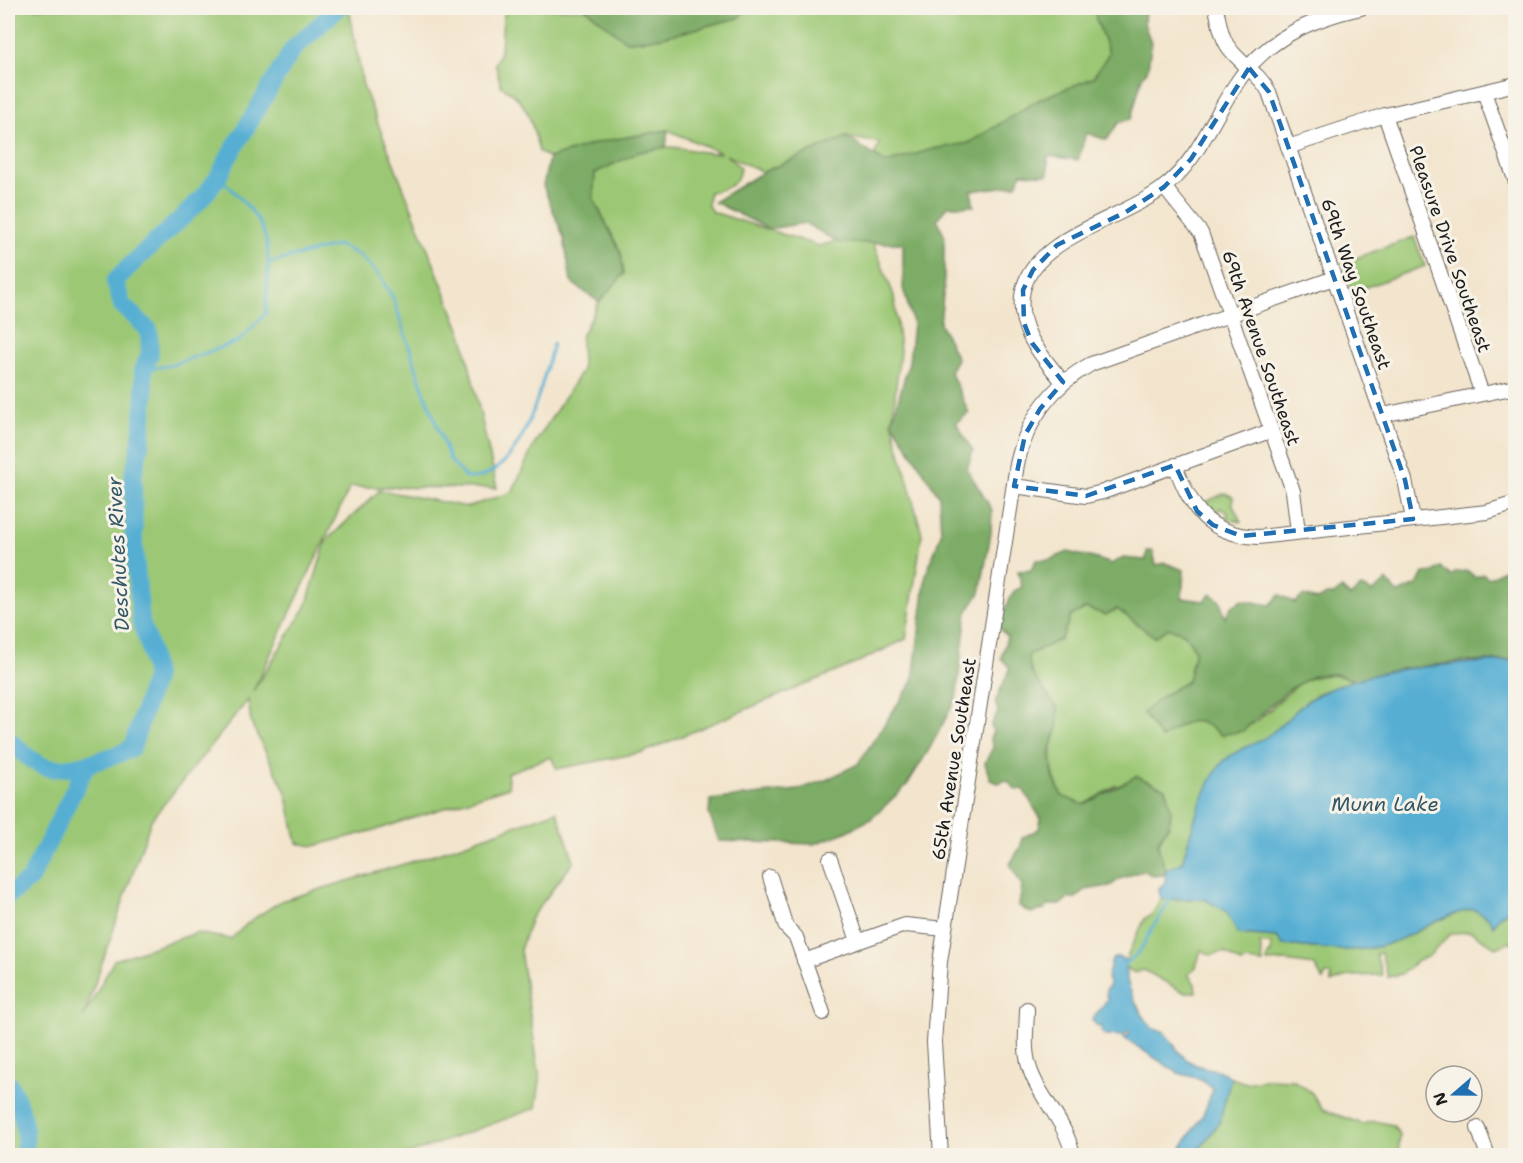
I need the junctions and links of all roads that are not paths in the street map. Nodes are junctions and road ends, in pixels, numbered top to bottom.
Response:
1 (1216, 8) edge
2 (1361, 8) edge
3 (1249, 68) junction
4 (1515, 84) edge
5 (1484, 92) junction
6 (1385, 115) junction
7 (1288, 147) junction
8 (1515, 182) edge
9 (1164, 187) junction
10 (1334, 278) junction
11 (1230, 314) junction
12 (1063, 382) junction
13 (1515, 387) edge
14 (1482, 394) junction
15 (1383, 415) junction
16 (1270, 431) junction
17 (1175, 465) junction
18 (1014, 486) junction
19 (1515, 503) edge
20 (1413, 519) junction
21 (1298, 532) junction
22 (830, 859) dead end
23 (770, 877) dead end
24 (945, 929) junction
25 (858, 941) junction
26 (804, 961) junction
27 (1028, 1010) dead end
28 (823, 1013) dead end
29 (1478, 1128) dead end
30 (941, 1155) edge
31 (1073, 1155) edge
32 (1488, 1155) edge

1 - 3 street, 69th Way Southeast
2 - 3 street
3 - 7 street, 69th Way Southeast
3 - 9 street
4 - 5 street
5 - 6 street
5 - 8 street
6 - 7 street
6 - 14 street, Pleasure Drive Southeast
7 - 10 street, 69th Way Southeast
9 - 11 street, 69th Avenue Southeast
9 - 12 street
10 - 11 street, 65th Avenue Southeast
10 - 15 street, 69th Way Southeast
11 - 12 street, 65th Avenue Southeast
11 - 16 street, 69th Avenue Southeast
12 - 18 street, 65th Avenue Southeast
13 - 14 street
14 - 15 street
15 - 20 street, 69th Way Southeast
16 - 17 street
16 - 21 street, 69th Avenue Southeast
17 - 18 street
17 - 21 street
18 - 24 street, 65th Avenue Southeast
19 - 20 street
20 - 21 street
22 - 25 street
23 - 26 street
24 - 25 street
24 - 30 street, 65th Avenue Southeast
25 - 26 street
26 - 28 street
27 - 31 street
29 - 32 street

